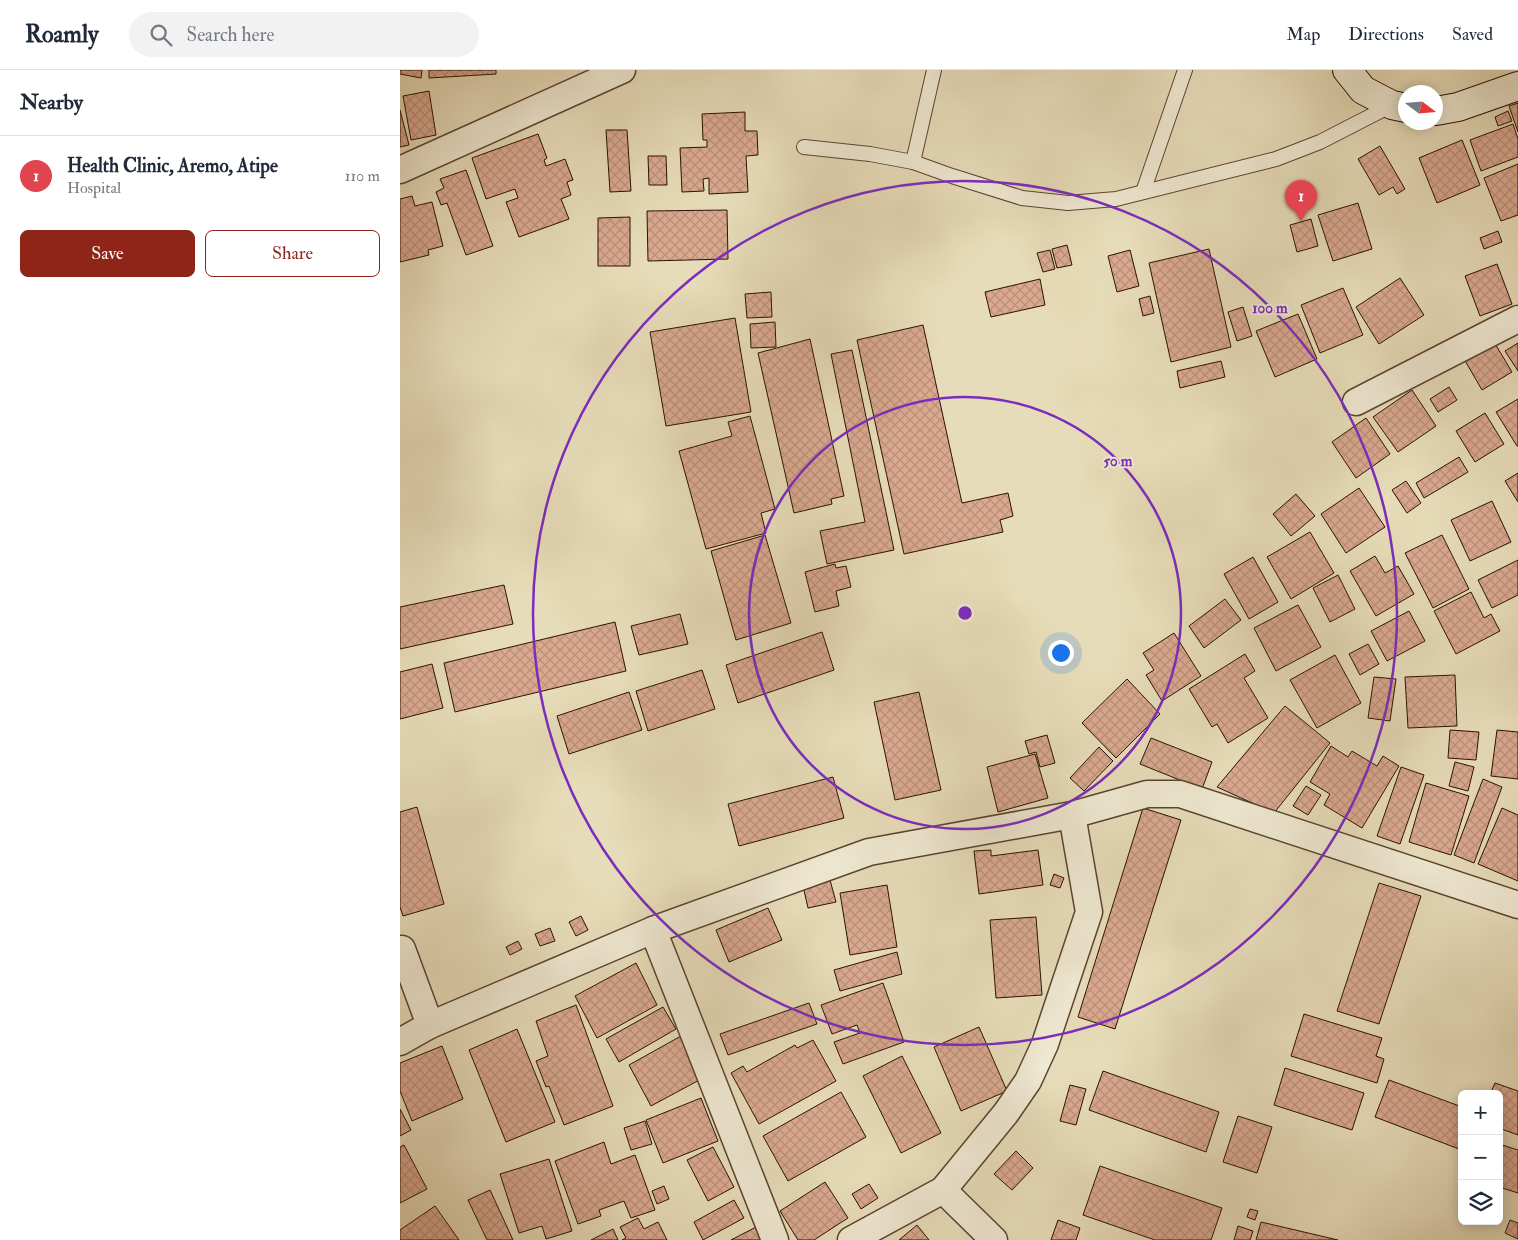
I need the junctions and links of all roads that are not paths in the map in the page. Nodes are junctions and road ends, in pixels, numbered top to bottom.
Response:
1 (622, 70) edge
2 (934, 70) edge
3 (1185, 70) edge
4 (1347, 70) edge
5 (1518, 86) edge
6 (1398, 107) edge
7 (1398, 107) edge
8 (1443, 110) edge
9 (804, 147) dead end
10 (913, 162) junction
11 (400, 170) edge
12 (1143, 192) junction
13 (1518, 319) edge
14 (1356, 402) dead end
15 (1072, 815) junction
16 (1518, 905) edge
17 (653, 930) junction
18 (401, 947) edge
19 (430, 1025) junction
20 (400, 1042) edge
21 (943, 1190) junction
22 (775, 1240) edge
23 (851, 1240) edge
24 (994, 1240) edge

1 - 11 street
2 - 10 lane
3 - 12 lane
4 - 7 street
5 - 8 street
6 - 12 lane
9 - 10 lane
10 - 12 lane
13 - 14 street
15 - 16 street
15 - 17 street
15 - 21 street
17 - 19 street
17 - 22 street
18 - 19 street
19 - 20 street
21 - 23 street
21 - 24 street

